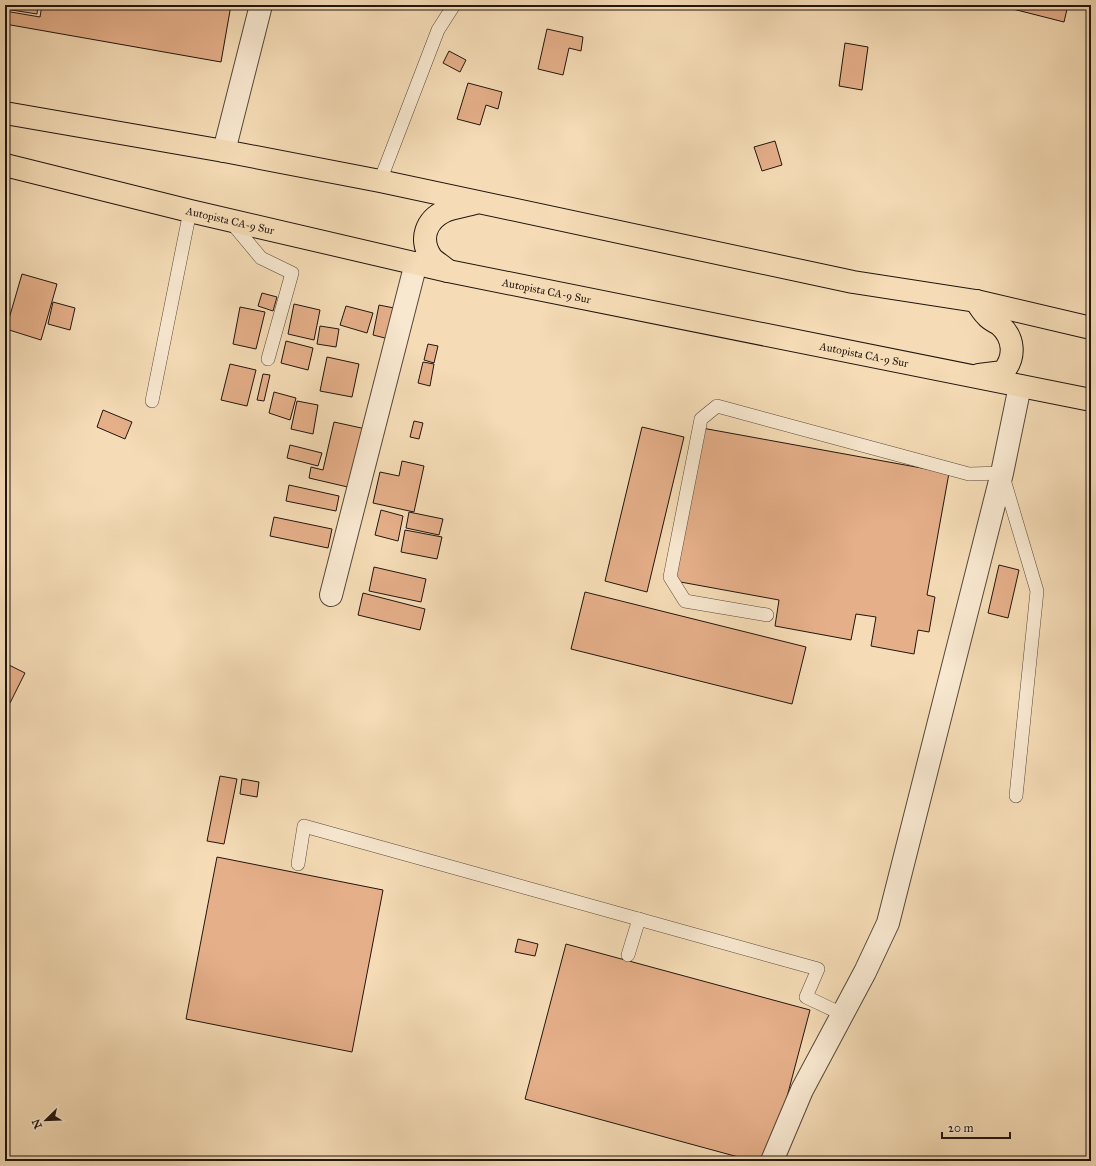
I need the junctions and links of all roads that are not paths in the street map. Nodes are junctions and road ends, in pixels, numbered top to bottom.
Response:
1 (260, 5) edge
2 (454, 5) edge
3 (5, 113) edge
4 (224, 151) junction
5 (5, 165) edge
6 (380, 181) junction
7 (480, 201) junction
8 (190, 211) junction
9 (230, 220) junction
10 (416, 263) junction
11 (448, 271) junction
12 (976, 301) junction
13 (1091, 328) edge
14 (268, 359) dead end
15 (966, 376) junction
16 (1020, 386) junction
17 (1091, 400) edge
18 (152, 401) dead end
19 (1002, 473) junction
20 (331, 595) dead end
21 (767, 615) dead end
22 (1016, 796) dead end
23 (298, 864) dead end
24 (639, 919) junction
25 (628, 955) dead end
26 (842, 1014) junction
27 (772, 1161) edge

1 - 4 street
2 - 6 lane
3 - 4 highway
4 - 6 highway
5 - 8 highway, Autopista CA-9 Sur
6 - 7 highway
7 - 11 highway
7 - 12 highway
8 - 9 highway, Autopista CA-9 Sur
8 - 18 lane
9 - 10 highway, Autopista CA-9 Sur
9 - 14 lane
10 - 11 highway, Autopista CA-9 Sur
10 - 20 street
11 - 15 highway, Autopista CA-9 Sur
12 - 13 highway
12 - 15 highway
15 - 16 highway, Autopista CA-9 Sur
16 - 17 highway, Autopista CA-9 Sur
16 - 19 street
19 - 21 lane
19 - 22 lane
19 - 26 street
23 - 24 lane
24 - 25 lane
24 - 26 lane
26 - 27 street

